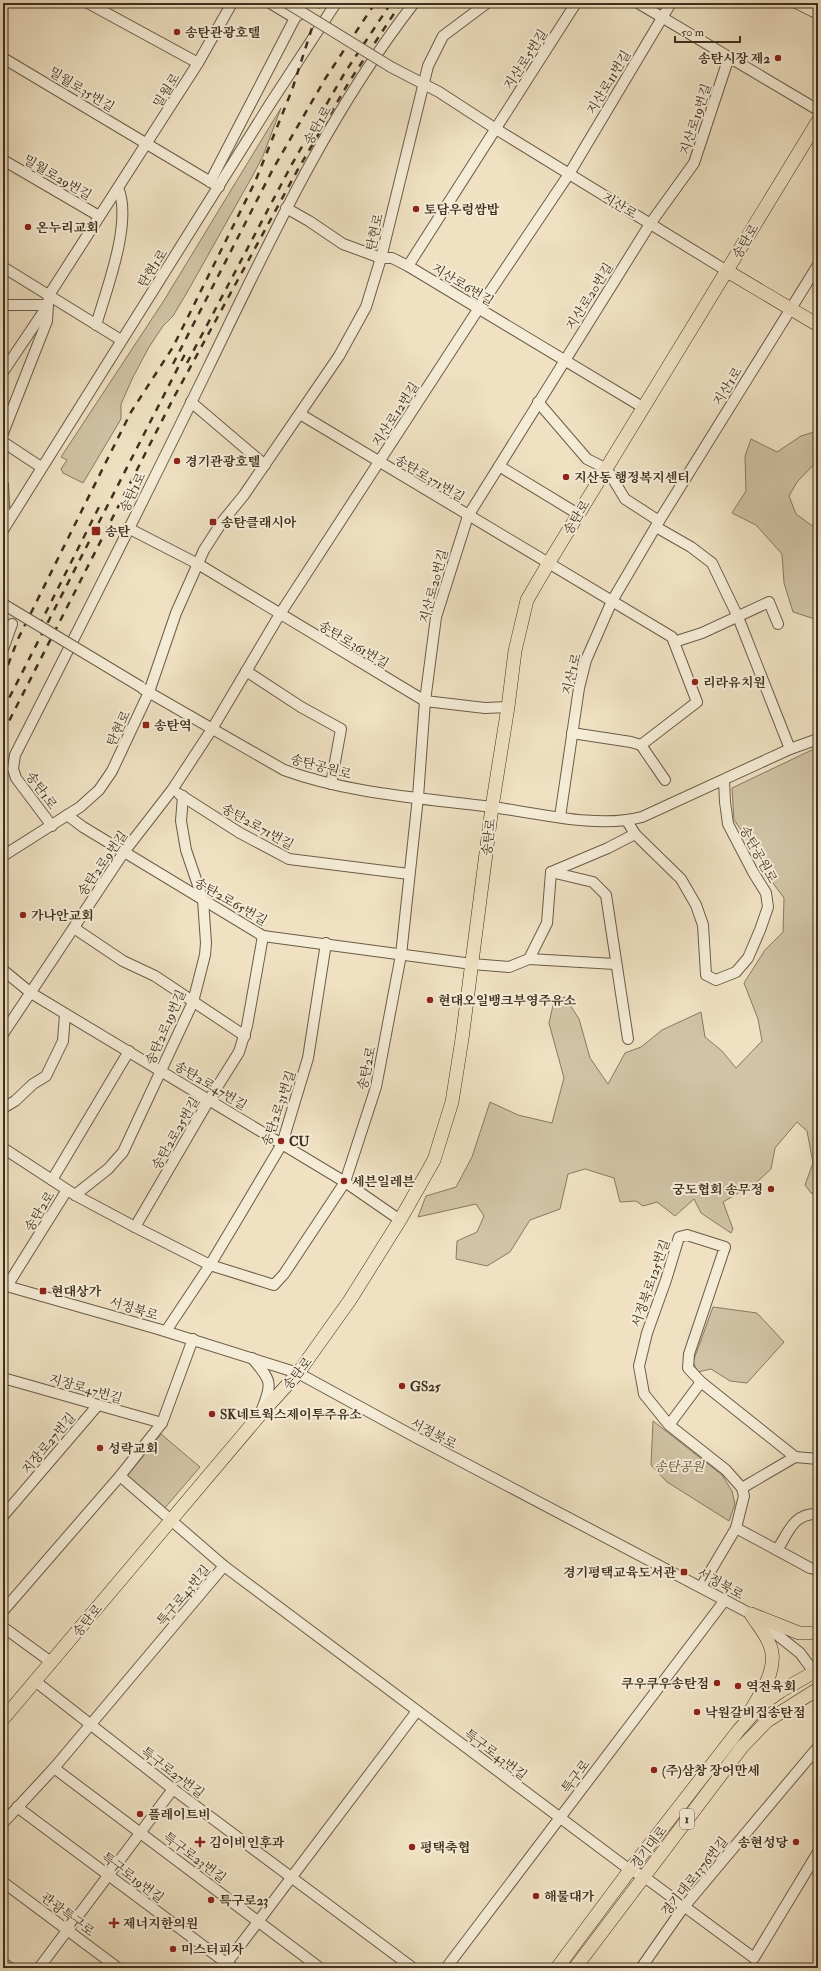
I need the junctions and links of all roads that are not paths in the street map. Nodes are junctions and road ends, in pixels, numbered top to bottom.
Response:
1 (88, 3) edge
2 (232, 3) edge
3 (270, 3) edge
4 (287, 3) edge
5 (297, 3) edge
6 (331, 3) edge
7 (336, 3) edge
8 (414, 3) edge
9 (487, 3) edge
10 (576, 3) edge
11 (638, 3) edge
12 (671, 3) edge
13 (796, 3) edge
14 (818, 14) edge
15 (662, 17) junction
16 (295, 18) junction
17 (323, 21) junction
18 (729, 57) junction
19 (3, 58) edge
20 (198, 63) junction
21 (423, 84) junction
22 (818, 110) edge
23 (818, 121) edge
24 (496, 129) junction
25 (147, 143) junction
26 (3, 160) edge
27 (568, 174) junction
28 (215, 185) junction
29 (118, 188) junction
30 (286, 208) junction
31 (100, 216) junction
32 (650, 224) junction
33 (381, 258) junction
34 (818, 265) edge
35 (408, 266) junction
36 (3, 267) edge
37 (727, 271) junction
38 (48, 300) junction
39 (3, 305) edge
40 (479, 308) junction
41 (790, 309) junction
42 (96, 325) junction
43 (818, 325) edge
44 (121, 340) junction
45 (564, 360) junction
46 (4, 367) edge
47 (191, 402) junction
48 (538, 402) junction
49 (644, 408) junction
50 (300, 414) junction
51 (3, 433) edge
52 (3, 442) edge
53 (379, 463) junction
54 (265, 465) junction
55 (499, 466) junction
56 (41, 467) junction
57 (607, 469) junction
58 (3, 485) edge
59 (578, 514) junction
60 (468, 516) junction
61 (657, 524) junction
62 (4, 527) edge
63 (128, 528) junction
64 (198, 564) junction
65 (548, 564) junction
66 (612, 601) junction
67 (3, 604) edge
68 (280, 614) junction
69 (738, 617) junction
70 (12, 624) dead end
71 (778, 624) dead end
72 (673, 640) junction
73 (3, 649) edge
74 (246, 671) junction
75 (145, 690) junction
76 (425, 701) junction
77 (508, 707) junction
78 (212, 729) junction
79 (572, 733) junction
80 (818, 739) edge
81 (642, 745) junction
82 (790, 749) junction
83 (665, 780) dead end
84 (724, 780) junction
85 (331, 784) junction
86 (172, 790) junction
87 (183, 796) junction
88 (418, 797) junction
89 (492, 807) junction
90 (67, 815) junction
91 (560, 817) junction
92 (628, 821) junction
93 (52, 826) junction
94 (636, 834) junction
95 (124, 852) junction
96 (3, 856) edge
97 (551, 872) junction
98 (409, 874) junction
99 (203, 900) junction
100 (74, 928) junction
101 (263, 936) junction
102 (326, 943) junction
103 (401, 955) junction
104 (529, 959) junction
105 (472, 964) junction
106 (615, 964) junction
107 (3, 970) edge
108 (31, 993) junction
109 (193, 1002) junction
110 (65, 1014) junction
111 (3, 1034) edge
112 (245, 1036) junction
113 (628, 1039) dead end
114 (129, 1051) junction
115 (161, 1070) junction
116 (209, 1100) junction
117 (3, 1108) edge
118 (282, 1144) junction
119 (3, 1148) edge
120 (52, 1180) junction
121 (345, 1182) junction
122 (71, 1193) junction
123 (400, 1220) junction
124 (135, 1227) junction
125 (210, 1265) junction
126 (5, 1285) edge
127 (166, 1331) junction
128 (192, 1339) junction
129 (252, 1358) junction
130 (298, 1373) junction
131 (3, 1378) edge
132 (700, 1382) junction
133 (98, 1405) junction
134 (259, 1416) junction
135 (162, 1423) junction
136 (669, 1425) junction
137 (795, 1457) junction
138 (818, 1460) edge
139 (120, 1476) junction
140 (742, 1488) junction
141 (818, 1514) edge
142 (3, 1516) edge
143 (170, 1521) junction
144 (736, 1528) junction
145 (777, 1550) junction
146 (224, 1566) junction
147 (818, 1570) edge
148 (701, 1587) junction
149 (725, 1600) junction
150 (3, 1611) edge
151 (751, 1614) junction
152 (3, 1627) edge
153 (818, 1633) edge
154 (51, 1662) junction
155 (817, 1673) edge
156 (35, 1681) junction
157 (818, 1689) edge
158 (417, 1711) junction
159 (3, 1719) edge
160 (747, 1720) junction
161 (90, 1725) junction
162 (818, 1748) edge
163 (54, 1768) junction
164 (173, 1789) junction
165 (17, 1808) junction
166 (559, 1818) junction
167 (3, 1823) edge
168 (141, 1833) junction
169 (818, 1852) edge
170 (630, 1870) junction
171 (108, 1875) junction
172 (643, 1876) junction
173 (292, 1877) junction
174 (3, 1882) edge
175 (683, 1908) junction
176 (258, 1921) junction
177 (67, 1930) junction
178 (3, 1963) edge
179 (228, 1966) edge
180 (577, 1967) edge
181 (10, 1968) edge
182 (39, 1968) edge
183 (118, 1968) edge
184 (320, 1968) edge
185 (413, 1968) edge
186 (446, 1968) edge
187 (557, 1968) edge
188 (641, 1968) edge

1 - 20 street
2 - 20 street, 밀월로
3 - 16 street
4 - 21 street, 지산로, bridge
5 - 17 street
6 - 17 street
7 - 17 street
8 - 30 street, 송탄1로
9 - 21 street, 탄현로
10 - 24 street, 지산로5번길
11 - 15 street
12 - 15 street, 지산로11번길
13 - 14 street
15 - 18 street
15 - 27 street, 지산로11번길
16 - 17 street
16 - 28 street
17 - 28 street, 탄현1로
18 - 22 street
18 - 32 street, 지산로19번길
19 - 25 street, 밀월로35번길
20 - 25 street, 밀월로
21 - 24 street, 지산로
21 - 33 street, 탄현로
23 - 37 main road, 송탄로
24 - 27 street, 지산로
24 - 35 street
25 - 28 street, 밀월로35번길
25 - 29 street, 밀월로
26 - 31 street, 밀월로29번길
27 - 32 street, 지산로
27 - 40 street, 지산로12번길
28 - 44 street, 탄현1로
29 - 31 street, 밀월로
29 - 42 street
30 - 33 street
30 - 47 street, 송탄1로
31 - 38 street, 밀월로
32 - 37 street, 지산로
32 - 45 street, 지산로20번길
33 - 35 street, 지산로6번길
33 - 50 street, 탄현로
34 - 41 street, 지산1로
35 - 40 street, 지산로6번길
36 - 38 street
37 - 41 main road, 지산로
37 - 49 main road, 송탄로
38 - 39 street
38 - 42 street
38 - 46 street, 밀월로
38 - 51 street
40 - 45 street, 지산로6번길
40 - 53 street, 지산로12번길
41 - 43 main road, 지산로
41 - 61 street, 지산1로
42 - 44 street
44 - 56 street, 탄현1로
45 - 48 street, 지산로20번길
45 - 49 street, 지산로6번길
47 - 54 street
47 - 63 street, 송탄1로
48 - 55 street, 지산로20번길
48 - 57 street
49 - 57 main road, 송탄로
50 - 53 street, 송탄로371번길
50 - 54 street, 탄현로
52 - 56 street
53 - 60 street, 송탄로371번길
53 - 68 street, 지산로12번길
54 - 64 street, 탄현로
55 - 59 street
55 - 60 street, 지산로20번길
56 - 62 street, 탄현1로
57 - 59 main road, 송탄로
57 - 61 street
58 - 62 street
59 - 65 main road, 송탄로
60 - 65 street, 송탄로371번길
60 - 76 street, 지산로20번길
61 - 66 street, 지산1로
61 - 69 street
63 - 64 street
63 - 93 street, 송탄1로
64 - 68 street, 송탄로361번길
64 - 75 street, 탄현로
65 - 66 street
65 - 77 main road, 송탄로
66 - 72 street
66 - 79 street, 지산1로
67 - 75 street, 송탄공원로, bridge
68 - 74 street, 지산로12번길
68 - 76 street, 송탄로361번길
69 - 71 street
69 - 72 street
69 - 82 street
70 - 73 street
72 - 81 street
74 - 78 street, 지산로12번길
74 - 85 street
75 - 78 street, 송탄공원로
75 - 90 street, 탄현로
76 - 77 street, 송탄로361번길
76 - 88 street, 지산로20번길
77 - 89 main road, 송탄로
78 - 85 street, 송탄공원로
78 - 86 street, 송탄2로9번길
79 - 81 street
79 - 91 street, 지산1로
80 - 82 street, 송탄공원로
81 - 83 street
82 - 84 street, 송탄공원로
84 - 92 street, 송탄공원로
84 - 94 street, 송탄공원로
85 - 88 street, 송탄공원로
86 - 87 street, 송탄2로71번길
86 - 95 street, 송탄2로9번길
87 - 98 street, 송탄2로71번길
87 - 99 street, 송탄2로19번길
88 - 89 street, 송탄공원로
88 - 98 street, 송탄2로
89 - 91 street, 송탄공원로
89 - 105 main road, 송탄로
90 - 93 street, 탄현로
90 - 95 street, 송탄2로65번길
91 - 92 street, 송탄공원로
92 - 94 street
93 - 96 street, 탄현로
94 - 97 street
95 - 99 street, 송탄2로65번길
95 - 100 street, 송탄2로9번길
97 - 104 street
97 - 106 street
98 - 103 street, 송탄2로
99 - 101 street, 송탄2로65번길
99 - 109 street, 송탄2로19번길
100 - 108 street, 송탄2로9번길
100 - 109 street
101 - 102 street, 송탄2로65번길
101 - 112 street, 송탄2로25번길
102 - 103 street, 송탄2로65번길
102 - 118 street, 송탄2로31번길
103 - 105 street
103 - 121 street, 송탄2로
104 - 105 street
104 - 106 street
105 - 123 main road, 송탄로
106 - 113 street
107 - 108 street, 송탄2로47번길
108 - 110 street, 송탄2로47번길
108 - 111 street, 송탄2로9번길
109 - 112 street
109 - 115 street, 송탄2로19번길
110 - 114 street, 송탄2로47번길
110 - 117 street
112 - 116 street, 송탄2로25번길
114 - 115 street, 송탄2로47번길
114 - 120 street, 송탄2로
115 - 116 street, 송탄2로47번길
115 - 122 street, 송탄2로19번길
116 - 118 street, 송탄2로47번길
116 - 124 street, 송탄2로25번길
118 - 121 street, 송탄2로47번길
118 - 125 street, 송탄2로31번길
119 - 120 street, 송탄2로
120 - 122 street, 송탄2로
121 - 123 street
121 - 125 street, 송탄2로
122 - 124 street, 송탄2로
122 - 126 street, 송탄2로
123 - 130 main road, 송탄로
124 - 125 street, 송탄2로
125 - 127 street
126 - 127 street, 서정북로
127 - 128 street, 서정북로
128 - 129 street, 서정북로
128 - 135 street
129 - 130 street, 서정북로
129 - 134 street
130 - 134 main road, 송탄로
130 - 148 street, 서정북로
131 - 133 street, 지장로47번길
132 - 136 street
132 - 136 street, 서정북로125번길
132 - 137 street, 서정북로125번길
133 - 135 street, 지장로47번길
133 - 142 street, 지장로27번길
134 - 143 main road, 송탄로
135 - 139 street
136 - 140 street, 서정북로125번길
137 - 138 street
137 - 140 street
139 - 143 street
139 - 150 street
140 - 144 street
141 - 145 street
143 - 146 street
143 - 154 main road, 송탄로
144 - 145 street
144 - 148 street
145 - 147 street
146 - 158 street, 특구로43번길
146 - 161 street, 특구로43번길
148 - 149 street, 서정북로
149 - 151 street, 서정북로
149 - 166 street, 특구로
151 - 153 main road
151 - 155 street, 서정북로
151 - 160 main road
152 - 154 street
154 - 156 main road, 송탄로
155 - 160 main road, 경기대로 / 1
156 - 159 main road, 송탄로
156 - 161 street, 특구로27번길
157 - 172 main road, 경기대로 / 1
158 - 166 street, 특구로43번길
158 - 173 street
160 - 170 main road, 경기대로 / 1
161 - 163 street, 특구로43번길
161 - 164 street, 특구로27번길
162 - 175 street, 경기대로1376번길
163 - 165 street, 특구로43번길
163 - 168 street, 특구로23번길
164 - 168 street
164 - 173 street, 특구로27번길
165 - 167 street, 특구로43번길
165 - 171 street, 특구로19번길
166 - 170 street, 특구로43번길
166 - 186 street, 특구로
168 - 171 street
168 - 176 street, 특구로23번길
169 - 175 street, 특구로43번길
170 - 172 street, 특구로43번길
170 - 187 main road, 경기대로 / 1
171 - 177 street
171 - 179 street, 특구로19번길
172 - 175 street, 특구로43번길
172 - 180 main road, 경기대로 / 1
173 - 176 street
173 - 185 street, 특구로27번길
174 - 177 street, 관광특구로
175 - 188 street, 경기대로1376번길
176 - 179 street
176 - 184 street, 특구로23번길
177 - 182 street
177 - 183 street, 관광특구로
178 - 181 street

